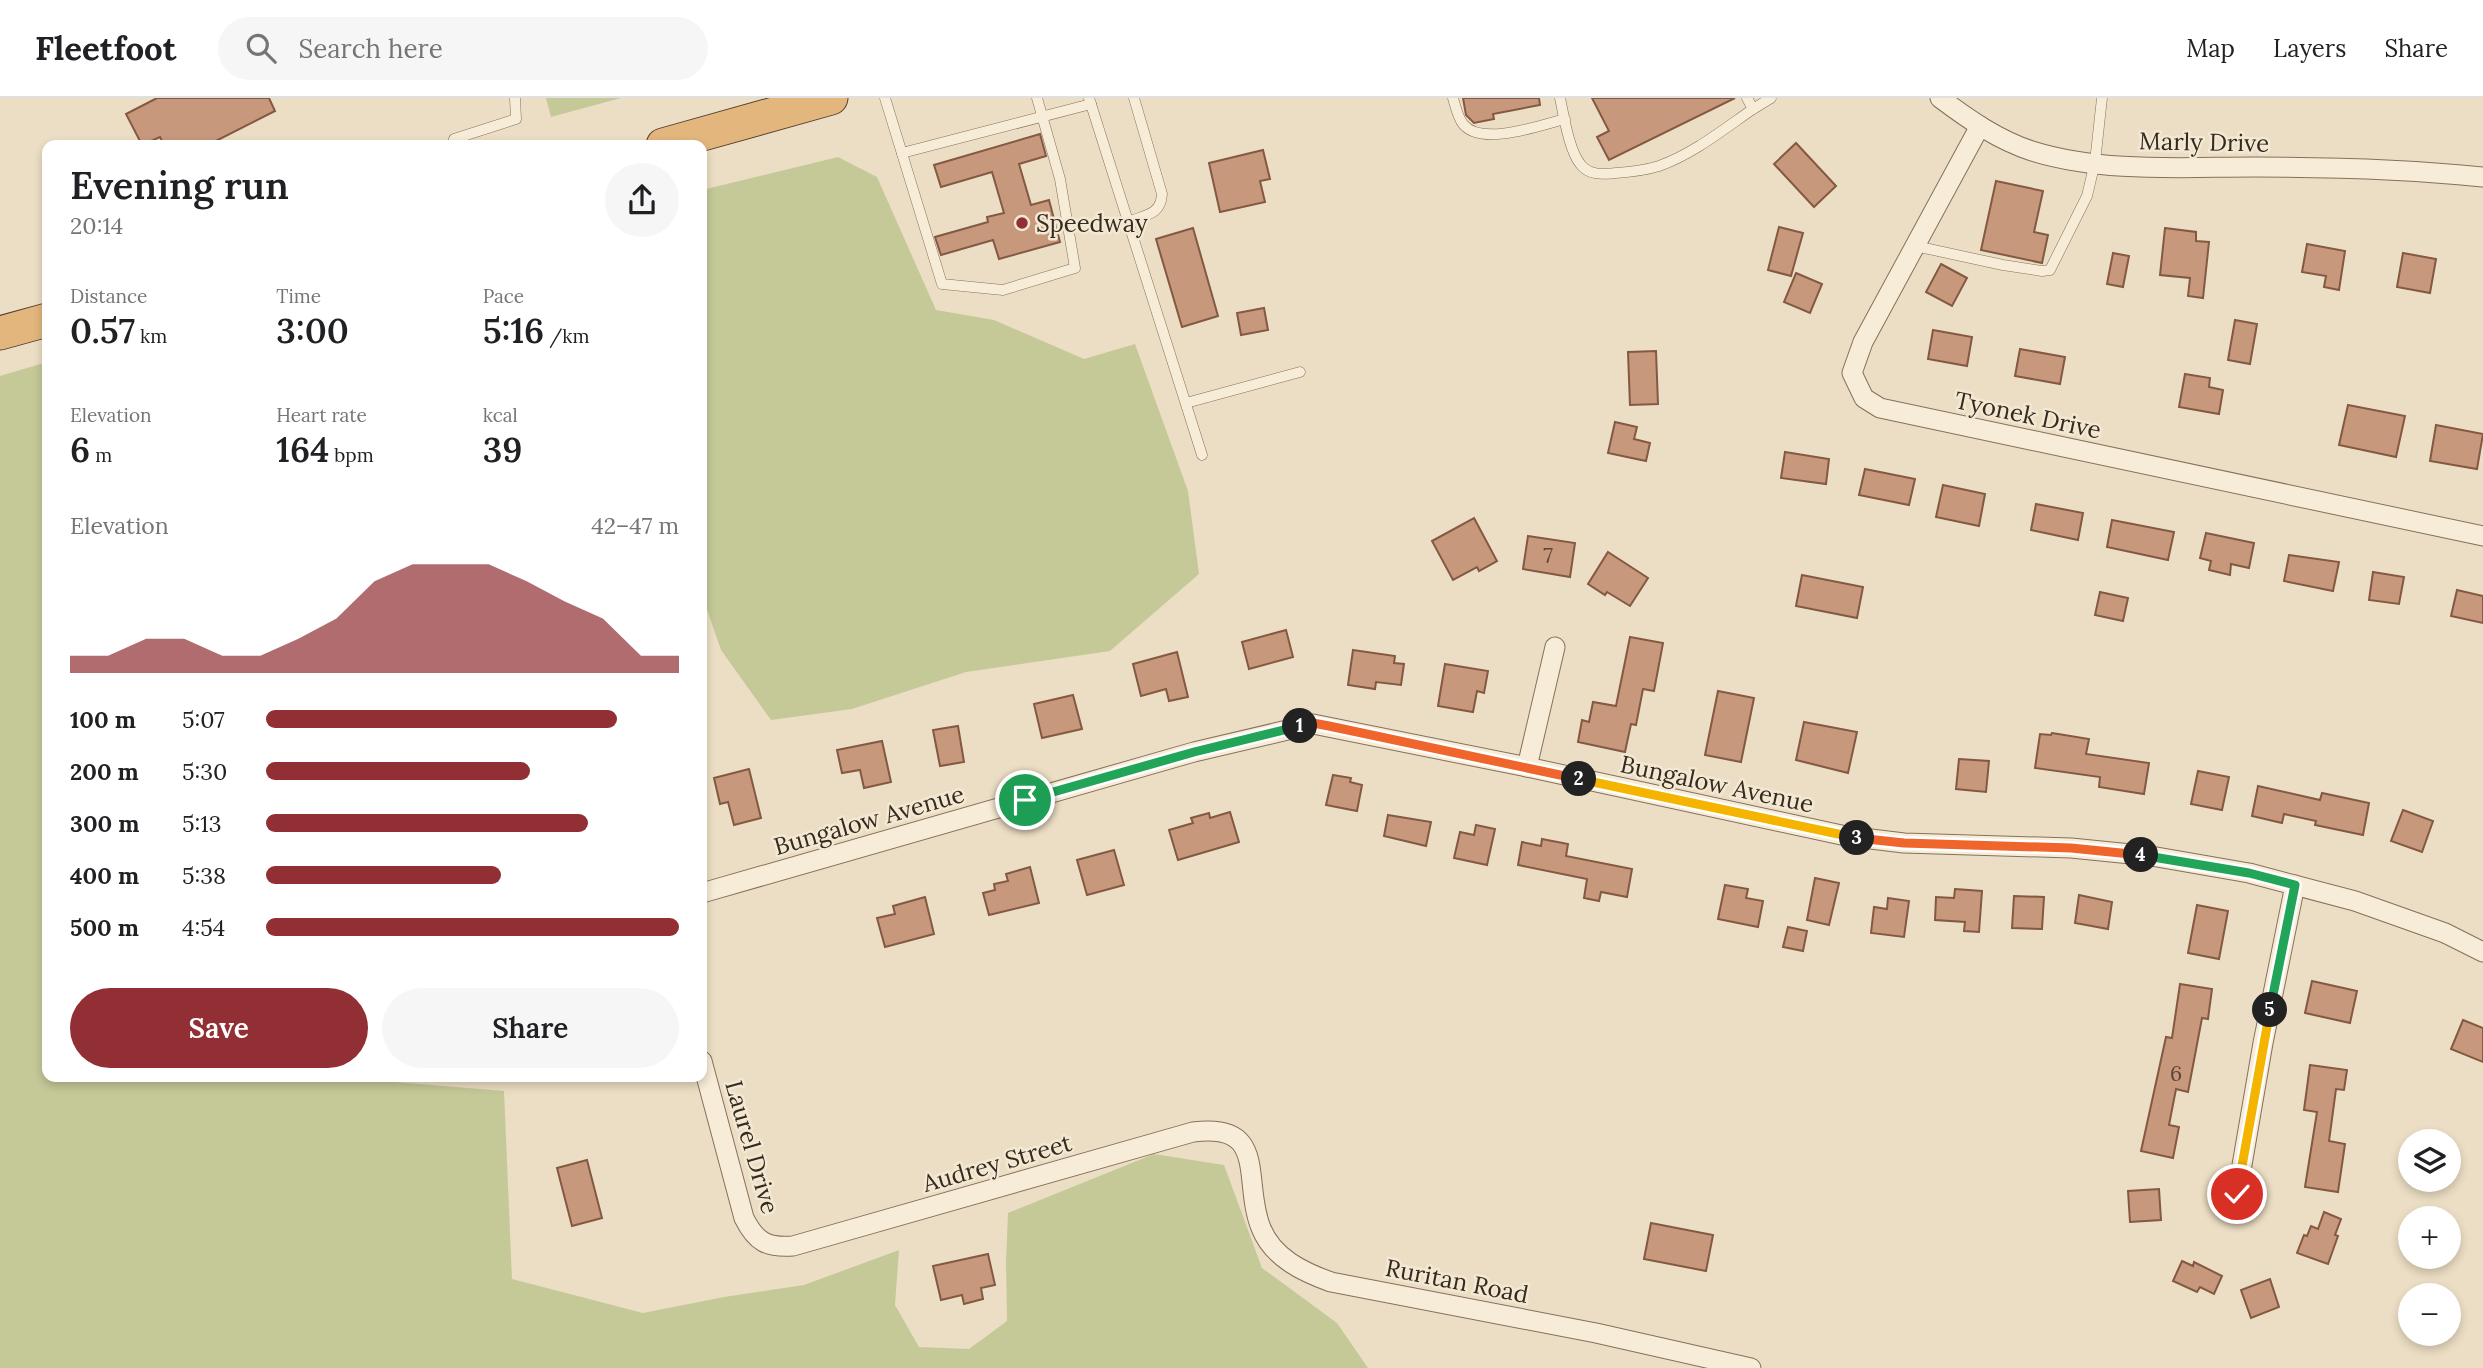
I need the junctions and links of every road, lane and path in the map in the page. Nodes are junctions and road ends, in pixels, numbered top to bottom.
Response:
1 (515, 98) edge
2 (831, 98) edge
3 (885, 98) edge
4 (1037, 98) edge
5 (1134, 98) edge
6 (1453, 98) edge
7 (1559, 98) edge
8 (1747, 98) edge
9 (1771, 98) edge
10 (1940, 98) edge
11 (2102, 98) edge
12 (1090, 101) edge
13 (1753, 109) junction
14 (1042, 117) junction
15 (1565, 119) junction
16 (1980, 126) junction
17 (454, 140) edge
18 (681, 140) edge
19 (902, 153) junction
20 (2095, 162) junction
21 (2483, 177) edge
22 (1128, 222) junction
23 (1915, 246) junction
24 (42, 321) edge
25 (0, 333) edge
26 (1300, 372) dead end
27 (1186, 403) junction
28 (1202, 455) dead end
29 (2483, 536) edge
30 (1555, 647) dead end
31 (1527, 767) junction
32 (2295, 885) junction
33 (707, 892) edge
34 (2483, 952) edge
35 (707, 1080) edge
36 (1242, 1142) joint
37 (2237, 1194) dead end
38 (764, 1243) joint
39 (1751, 1368) edge

1 - 17 lane
2 - 18 highway
3 - 19 lane
4 - 14 lane
5 - 22 lane
6 - 15 lane
7 - 15 lane
8 - 13 lane
9 - 13 lane
10 - 16 street, Marly Drive
11 - 20 lane
12 - 14 lane
12 - 22 lane
13 - 15 lane
14 - 19 lane
14 - 19 lane
16 - 20 street, Marly Drive
16 - 23 street, Tyonek Drive
20 - 21 street, Marly Drive
20 - 23 lane
22 - 27 lane
23 - 29 street, Tyonek Drive
24 - 25 highway
26 - 27 lane
27 - 28 lane
30 - 31 street
31 - 32 street, Bungalow Avenue
31 - 33 street, Bungalow Avenue
32 - 34 street, Bungalow Avenue
32 - 37 street
35 - 38 street, Laurel Drive
36 - 38 street, Audrey Street
36 - 39 street, Ruritan Road

